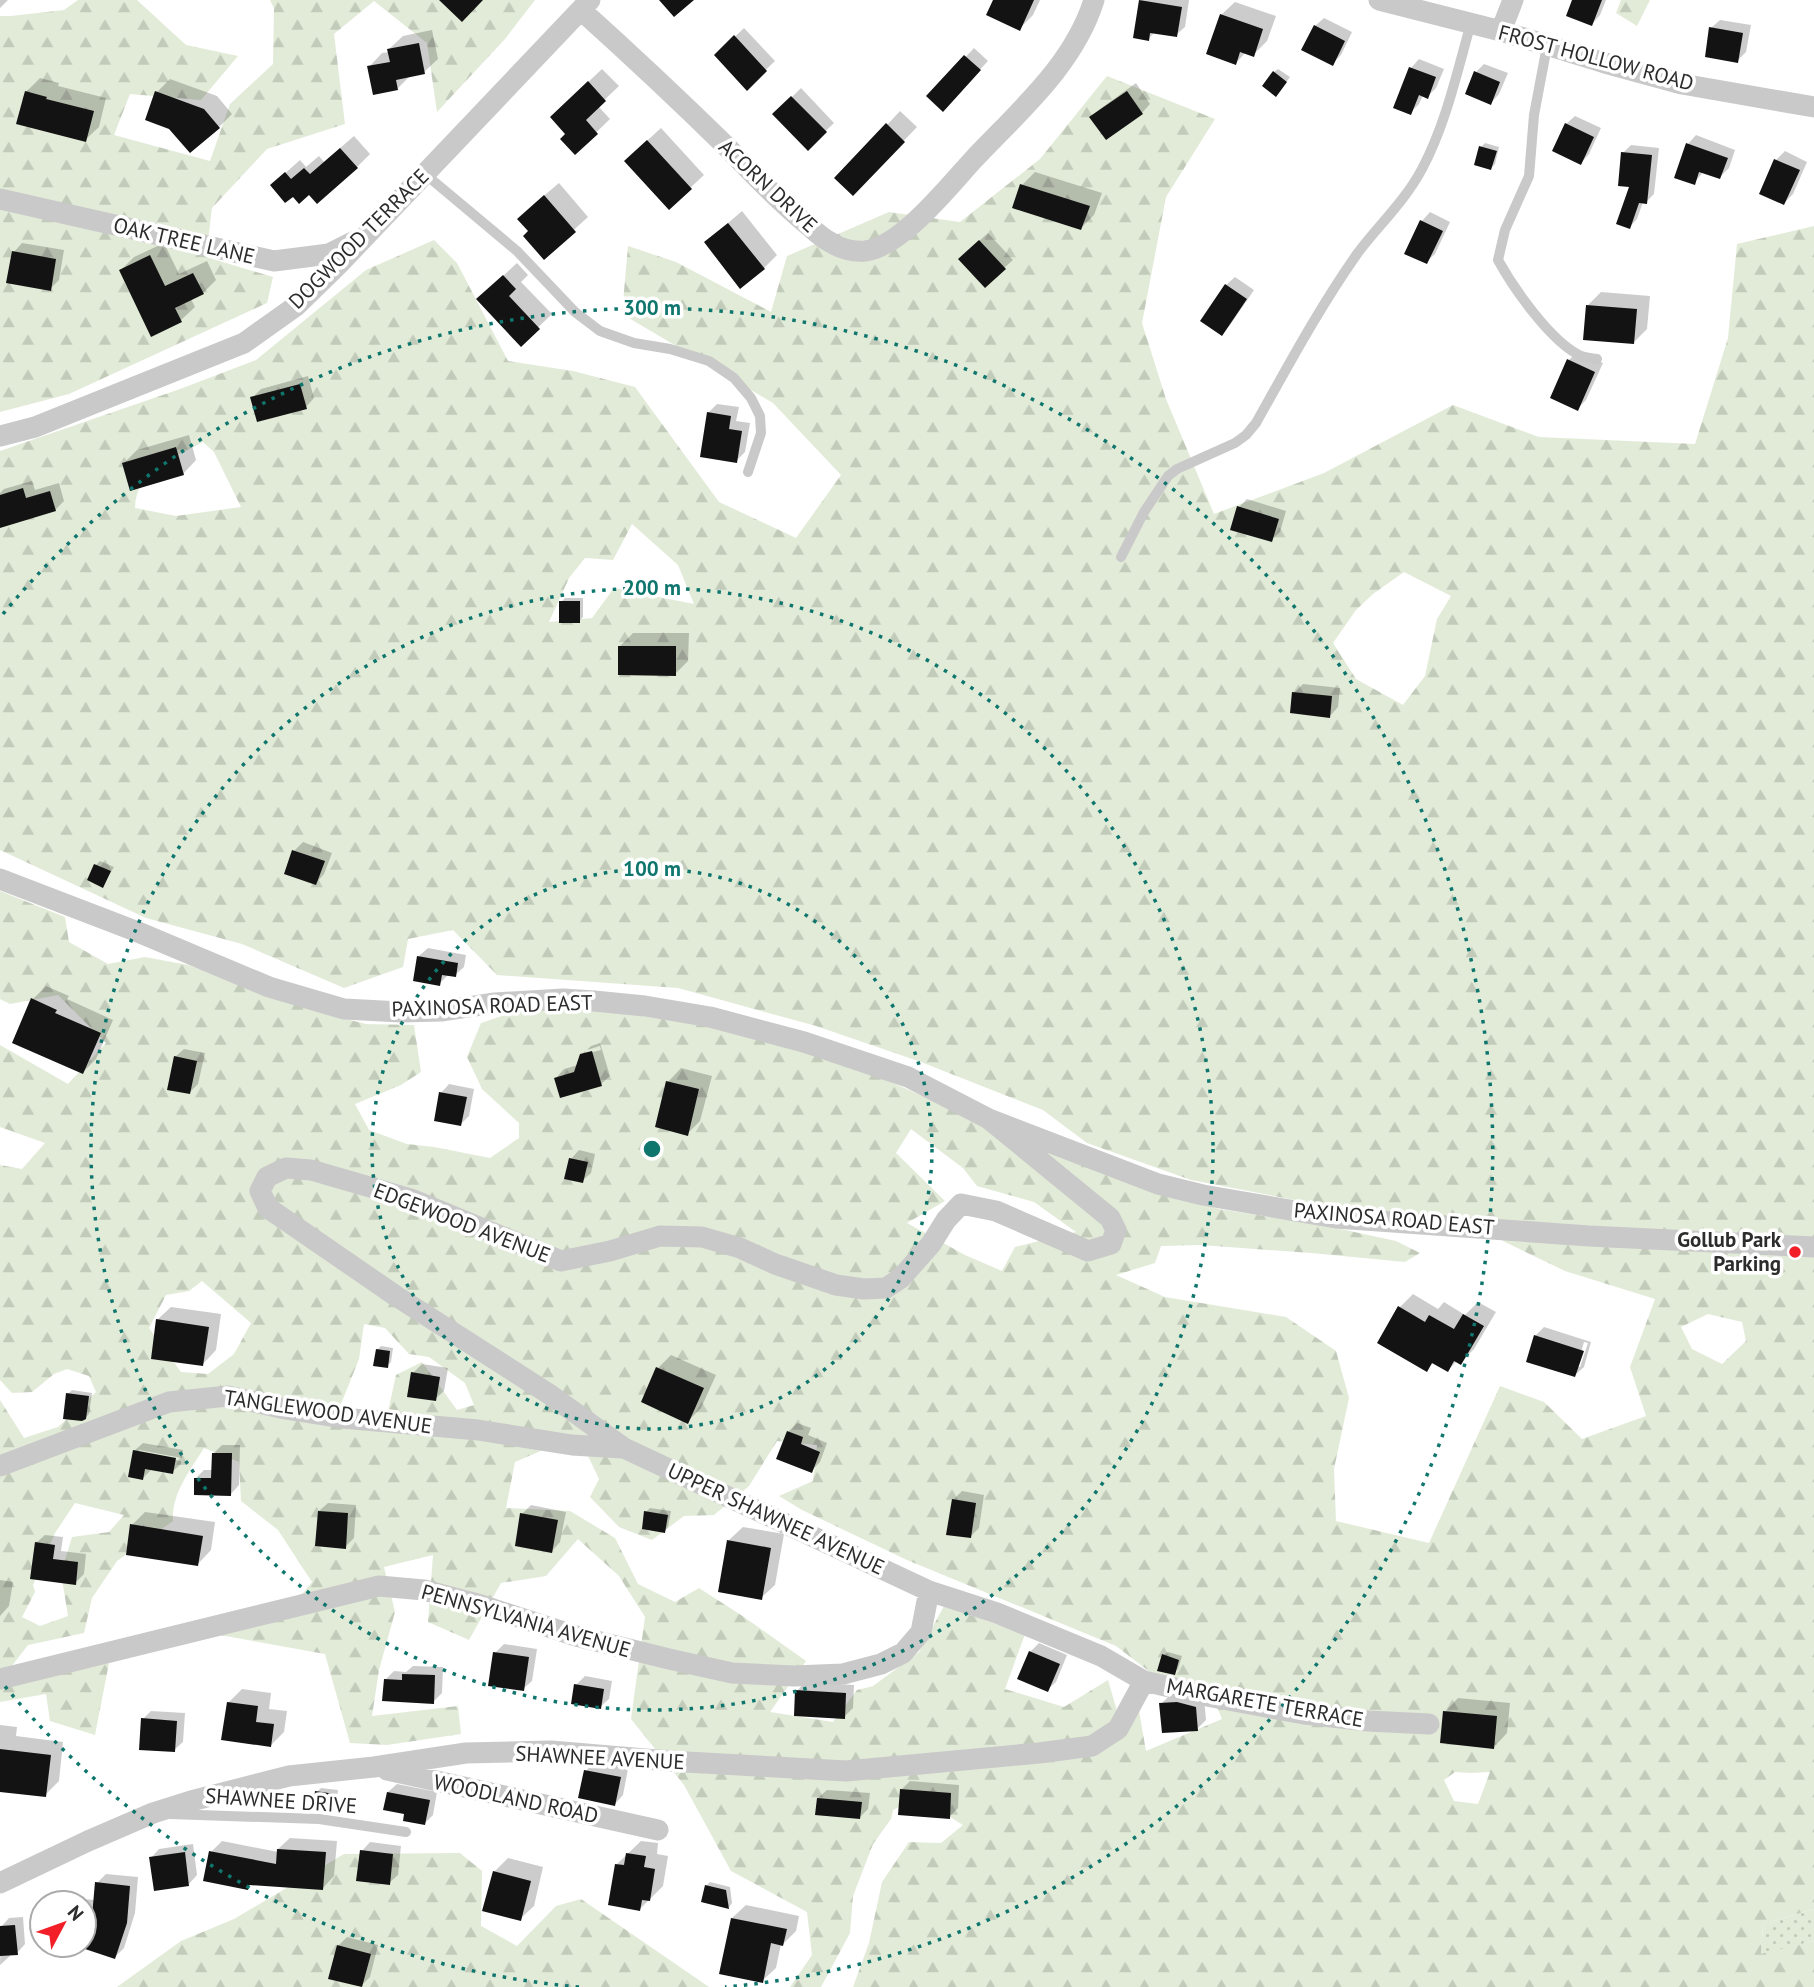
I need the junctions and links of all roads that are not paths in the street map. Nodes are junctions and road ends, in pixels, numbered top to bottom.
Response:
1 (1094, 0) edge
2 (1379, 0) edge
3 (1513, 0) edge
4 (585, 5) edge
5 (1471, 23) junction
6 (1500, 31) junction
7 (1547, 46) junction
8 (1814, 107) edge
9 (425, 174) junction
10 (0, 199) edge
11 (366, 236) junction
12 (1597, 359) dead end
13 (0, 436) edge
14 (748, 472) dead end
15 (1121, 557) dead end
16 (0, 879) edge
17 (989, 1119) junction
18 (946, 1220) joint
19 (1814, 1247) edge
20 (430, 1317) joint
21 (624, 1448) junction
22 (0, 1466) edge
23 (929, 1591) junction
24 (0, 1679) edge
25 (1144, 1681) junction
26 (1429, 1724) dead end
27 (374, 1767) junction
28 (153, 1813) junction
29 (659, 1830) dead end
30 (406, 1832) dead end
31 (0, 1883) edge

1 - 4 street, ACORN DRIVE
2 - 5 street, FROST HOLLOW ROAD
3 - 6 street
4 - 9 street, DOGWOOD TERRACE
5 - 6 street, FROST HOLLOW ROAD
5 - 15 lane
6 - 7 street, FROST HOLLOW ROAD
7 - 8 street, FROST HOLLOW ROAD
7 - 12 lane
9 - 11 street, DOGWOOD TERRACE
9 - 14 lane
10 - 11 street, OAK TREE LANE
11 - 13 street, DOGWOOD TERRACE
16 - 17 street, PAXINOSA ROAD EAST
17 - 18 street, PAXINOSA ROAD EAST
17 - 19 street, PAXINOSA ROAD EAST
18 - 20 street, EDGEWOOD AVENUE
20 - 21 street, UPPER SHAWNEE AVENUE
21 - 22 street, TANGLEWOOD AVENUE
21 - 23 street, UPPER SHAWNEE AVENUE
23 - 24 street, PENNSYLVANIA AVENUE
23 - 25 street, UPPER SHAWNEE AVENUE
25 - 26 street, MARGARETE TERRACE
25 - 27 street, SHAWNEE AVENUE
27 - 28 street, SHAWNEE AVENUE
27 - 29 street, WOODLAND ROAD
28 - 30 lane, SHAWNEE DRIVE
28 - 31 street, SHAWNEE AVENUE

